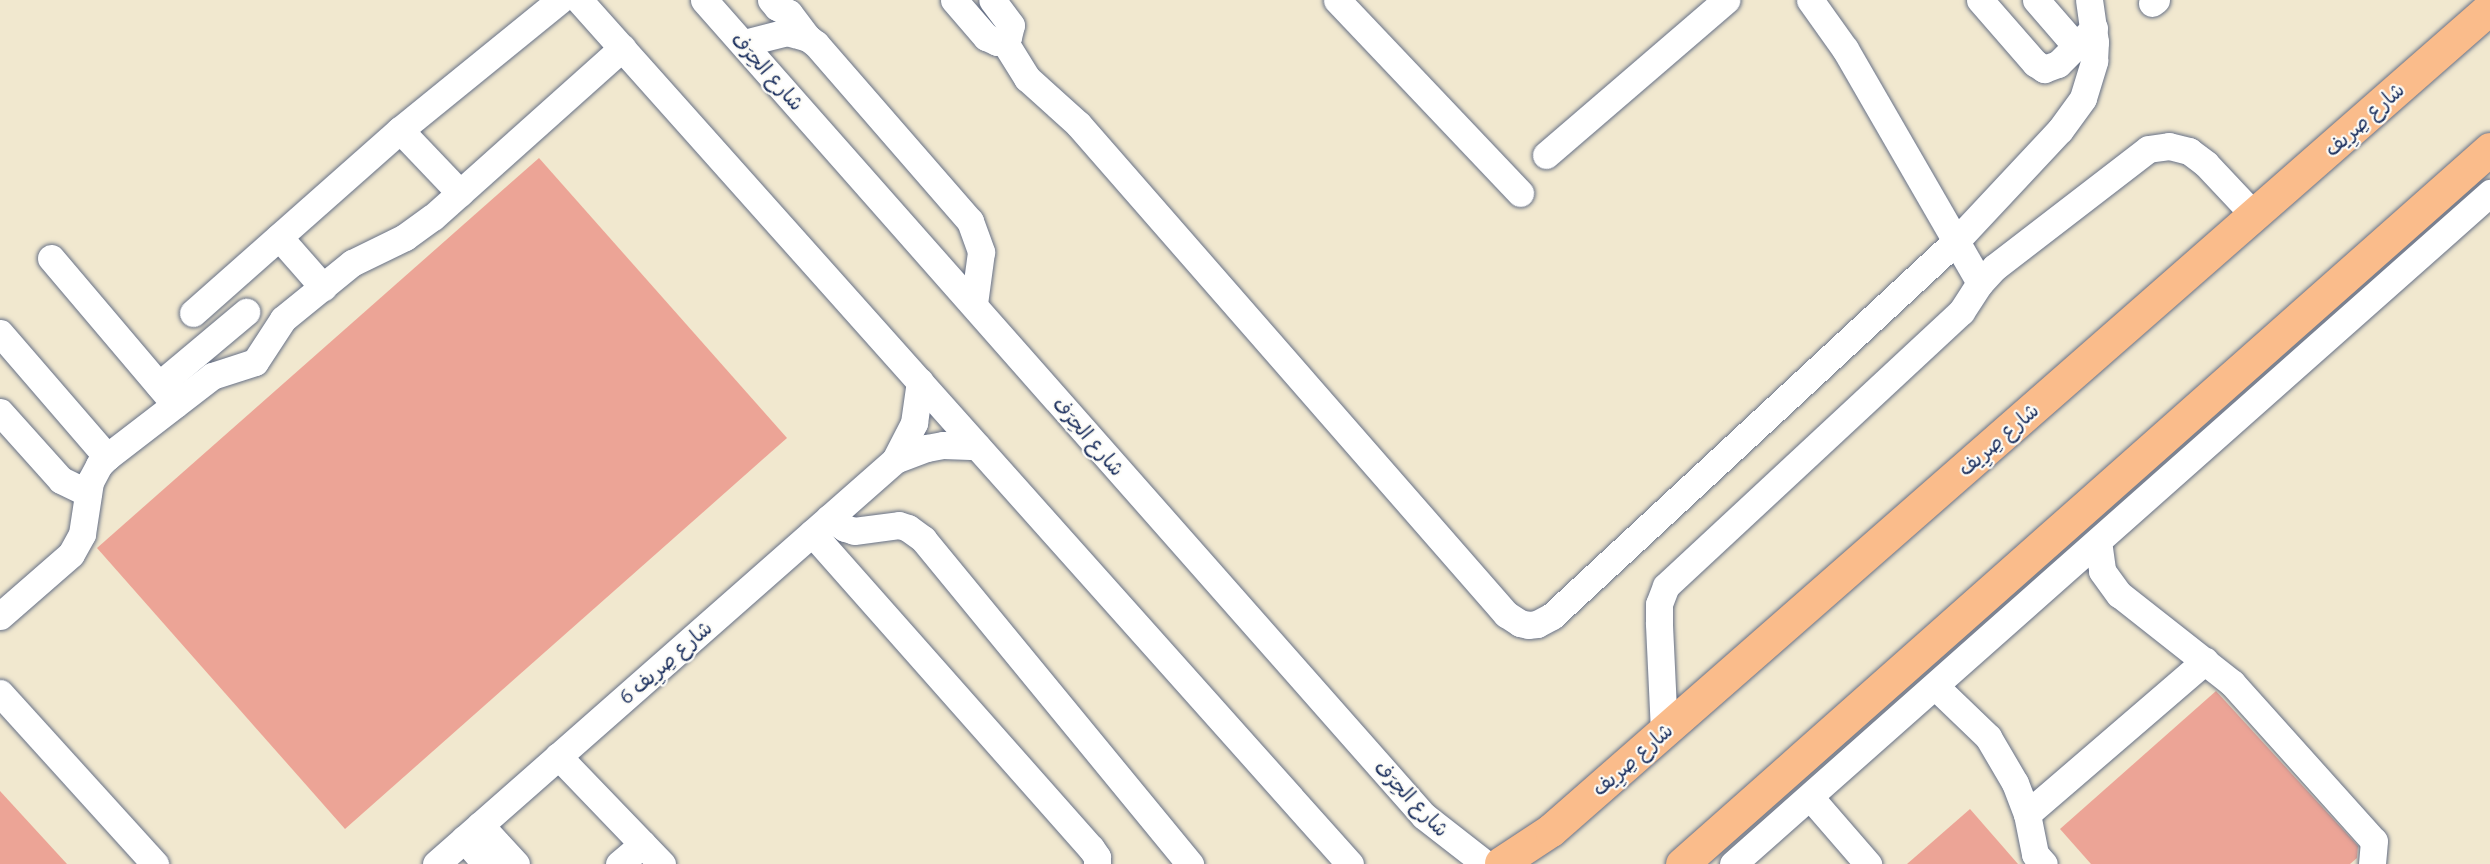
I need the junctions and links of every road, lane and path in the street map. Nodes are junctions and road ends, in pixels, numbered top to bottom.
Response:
1 (560, 0) edge
2 (579, 0) edge
3 (704, 0) edge
4 (954, 0) edge
5 (992, 0) edge
6 (1337, 0) edge
7 (1725, 0) edge
8 (1810, 0) edge
9 (1980, 0) edge
10 (2036, 0) edge
11 (2089, 0) edge
12 (774, 4) edge
13 (2490, 8) edge
14 (2085, 37) junction
15 (808, 38) junction
16 (755, 40) junction
17 (1004, 41) junction
18 (622, 48) junction
19 (400, 130) junction
20 (2490, 149) edge
21 (1546, 154) dead end
22 (460, 193) junction
23 (1520, 193) dead end
24 (2490, 193) edge
25 (2255, 216) junction
26 (279, 237) junction
27 (1956, 241) junction
28 (51, 258) dead end
29 (1980, 283) junction
30 (225, 285) junction
31 (323, 287) junction
32 (974, 304) junction
33 (246, 312) junction
34 (193, 313) dead end
35 (0, 333) edge
36 (268, 340) junction
37 (920, 381) junction
38 (167, 394) junction
39 (0, 412) edge
40 (977, 446) junction
41 (107, 458) junction
42 (895, 460) junction
43 (88, 493) junction
44 (820, 526) junction
45 (2098, 541) junction
46 (0, 616) edge
47 (2205, 661) junction
48 (1935, 686) junction
49 (0, 693) edge
50 (1664, 731) junction
51 (558, 756) junction
52 (1810, 797) junction
53 (2027, 814) junction
54 (472, 832) junction
55 (643, 844) junction
56 (1491, 863) edge
57 (154, 864) edge
58 (436, 864) edge
59 (486, 864) edge
60 (516, 864) edge
61 (619, 864) edge
62 (662, 864) edge
63 (1096, 864) edge
64 (1190, 864) edge
65 (1350, 864) edge
66 (1682, 864) edge
67 (1733, 864) edge
68 (1868, 864) edge
69 (2044, 864) edge
70 (2372, 864) edge

1 - 19 street
2 - 18 street
3 - 16 street, شارع الحِرَف
4 - 17 street
5 - 17 street
6 - 23 street
7 - 21 street
8 - 27 street
9 - 14 street
10 - 14 street
11 - 14 street
12 - 15 street
12 - 16 street
13 - 25 main road, شارع صِرِيف
14 - 27 street
15 - 16 street
15 - 32 street
16 - 32 street, شارع الحِرَف
17 - 27 street
18 - 22 street
18 - 37 street
19 - 22 street
19 - 26 street
20 - 66 main road
22 - 31 street
24 - 45 street
25 - 29 street
25 - 50 main road, شارع صِرِيف
26 - 30 street
26 - 31 street
27 - 29 street
28 - 38 street
29 - 50 street
30 - 33 street
30 - 34 street
31 - 36 street
32 - 56 street, شارع الحِرَف
33 - 36 street
33 - 38 street
35 - 41 street
36 - 38 street
37 - 40 street
37 - 42 street, شارع صِرِيف 6
38 - 41 street
39 - 43 street
40 - 42 street, شارع صِرِيف 6
40 - 65 street
41 - 43 street
42 - 44 street, شارع صِرِيف 6
43 - 46 street
44 - 51 street, شارع صِرِيف 6
44 - 63 street
44 - 64 street
45 - 47 street
45 - 48 street
47 - 53 street
47 - 70 street
48 - 52 street
48 - 53 street
49 - 57 street
50 - 56 main road, شارع صِرِيف
51 - 54 street, شارع صِرِيف 6
51 - 55 street
52 - 67 street
52 - 68 street
53 - 69 street
54 - 58 street, شارع صِرِيف 6
54 - 59 street
54 - 60 street
55 - 61 street
55 - 62 street

